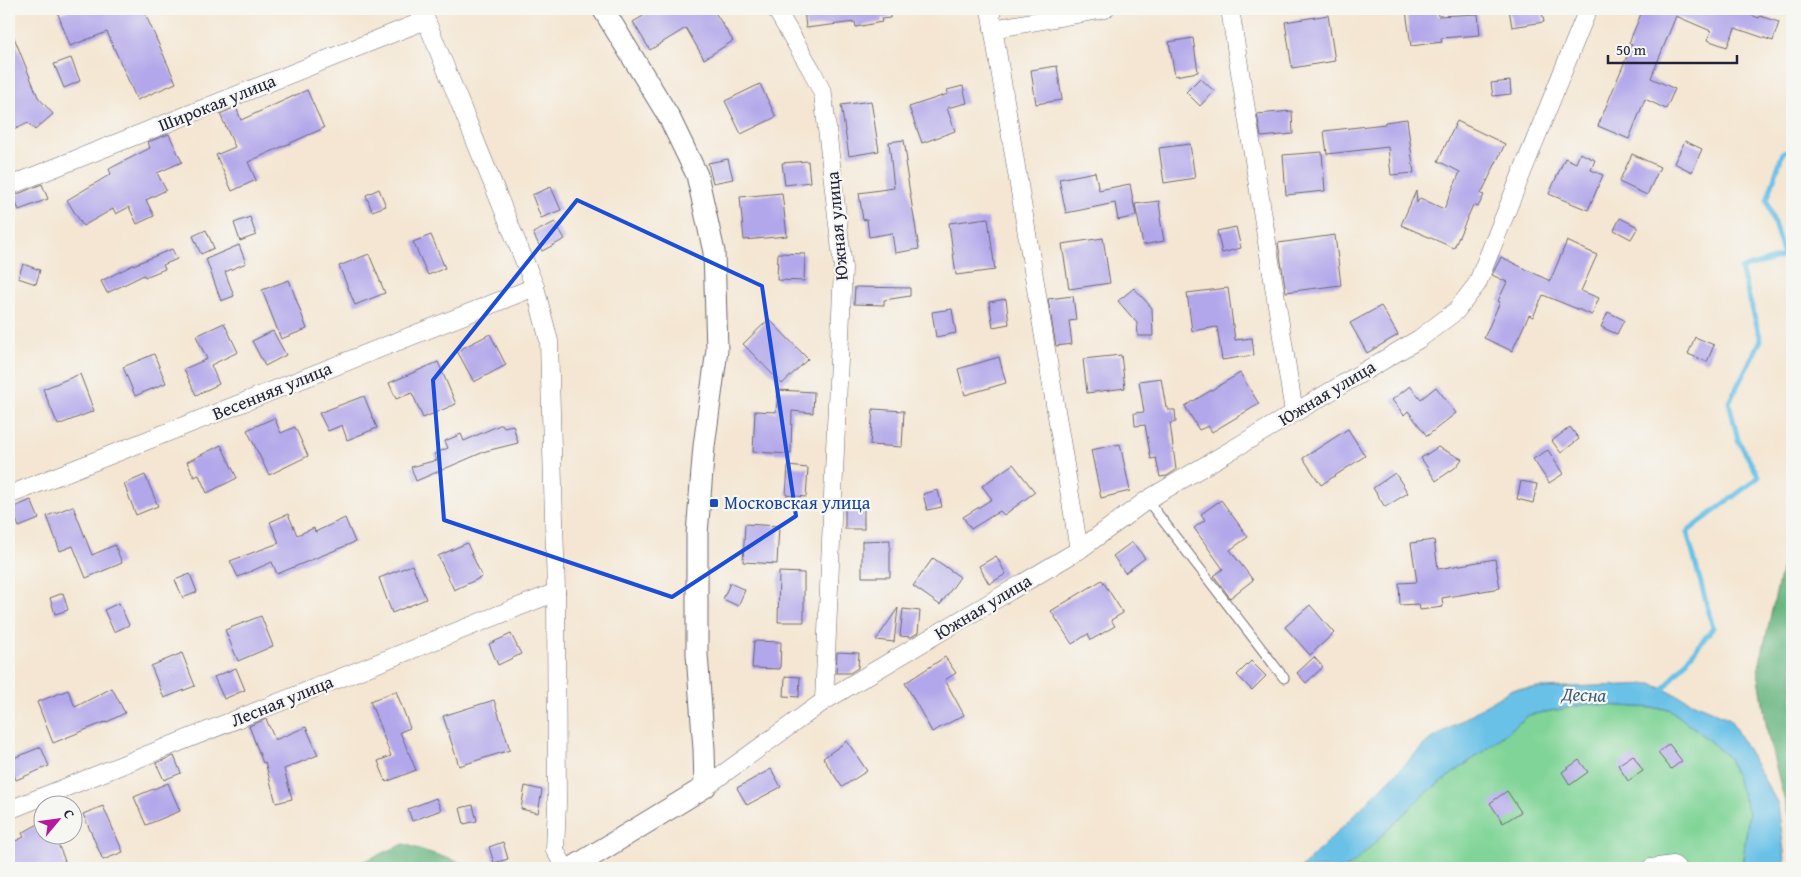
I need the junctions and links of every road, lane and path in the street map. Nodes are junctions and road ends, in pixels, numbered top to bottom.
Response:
1 (603, 9) edge
2 (776, 9) edge
3 (990, 9) edge
4 (1105, 9) edge
5 (1230, 9) edge
6 (1588, 9) edge
7 (423, 14) edge
8 (993, 29) junction
9 (9, 186) edge
10 (535, 287) junction
11 (1294, 412) junction
12 (9, 495) edge
13 (1147, 500) junction
14 (1079, 550) junction
15 (556, 592) junction
16 (1284, 678) dead end
17 (824, 701) junction
18 (705, 787) junction
19 (9, 810) edge
20 (565, 868) edge
21 (572, 868) edge
22 (1651, 868) edge
23 (1677, 868) edge

1 - 18 street
2 - 17 street, Южная улица
3 - 8 street
4 - 8 street
5 - 11 street
6 - 11 street, Южная улица
7 - 9 street, Широкая улица
7 - 10 street
8 - 14 street
10 - 12 street, Весенняя улица
10 - 15 street
11 - 13 street, Южная улица
13 - 14 street, Южная улица
13 - 16 lane
14 - 17 street, Южная улица
15 - 19 street, Лесная улица
15 - 20 street
17 - 18 street
18 - 21 street
22 - 23 street

